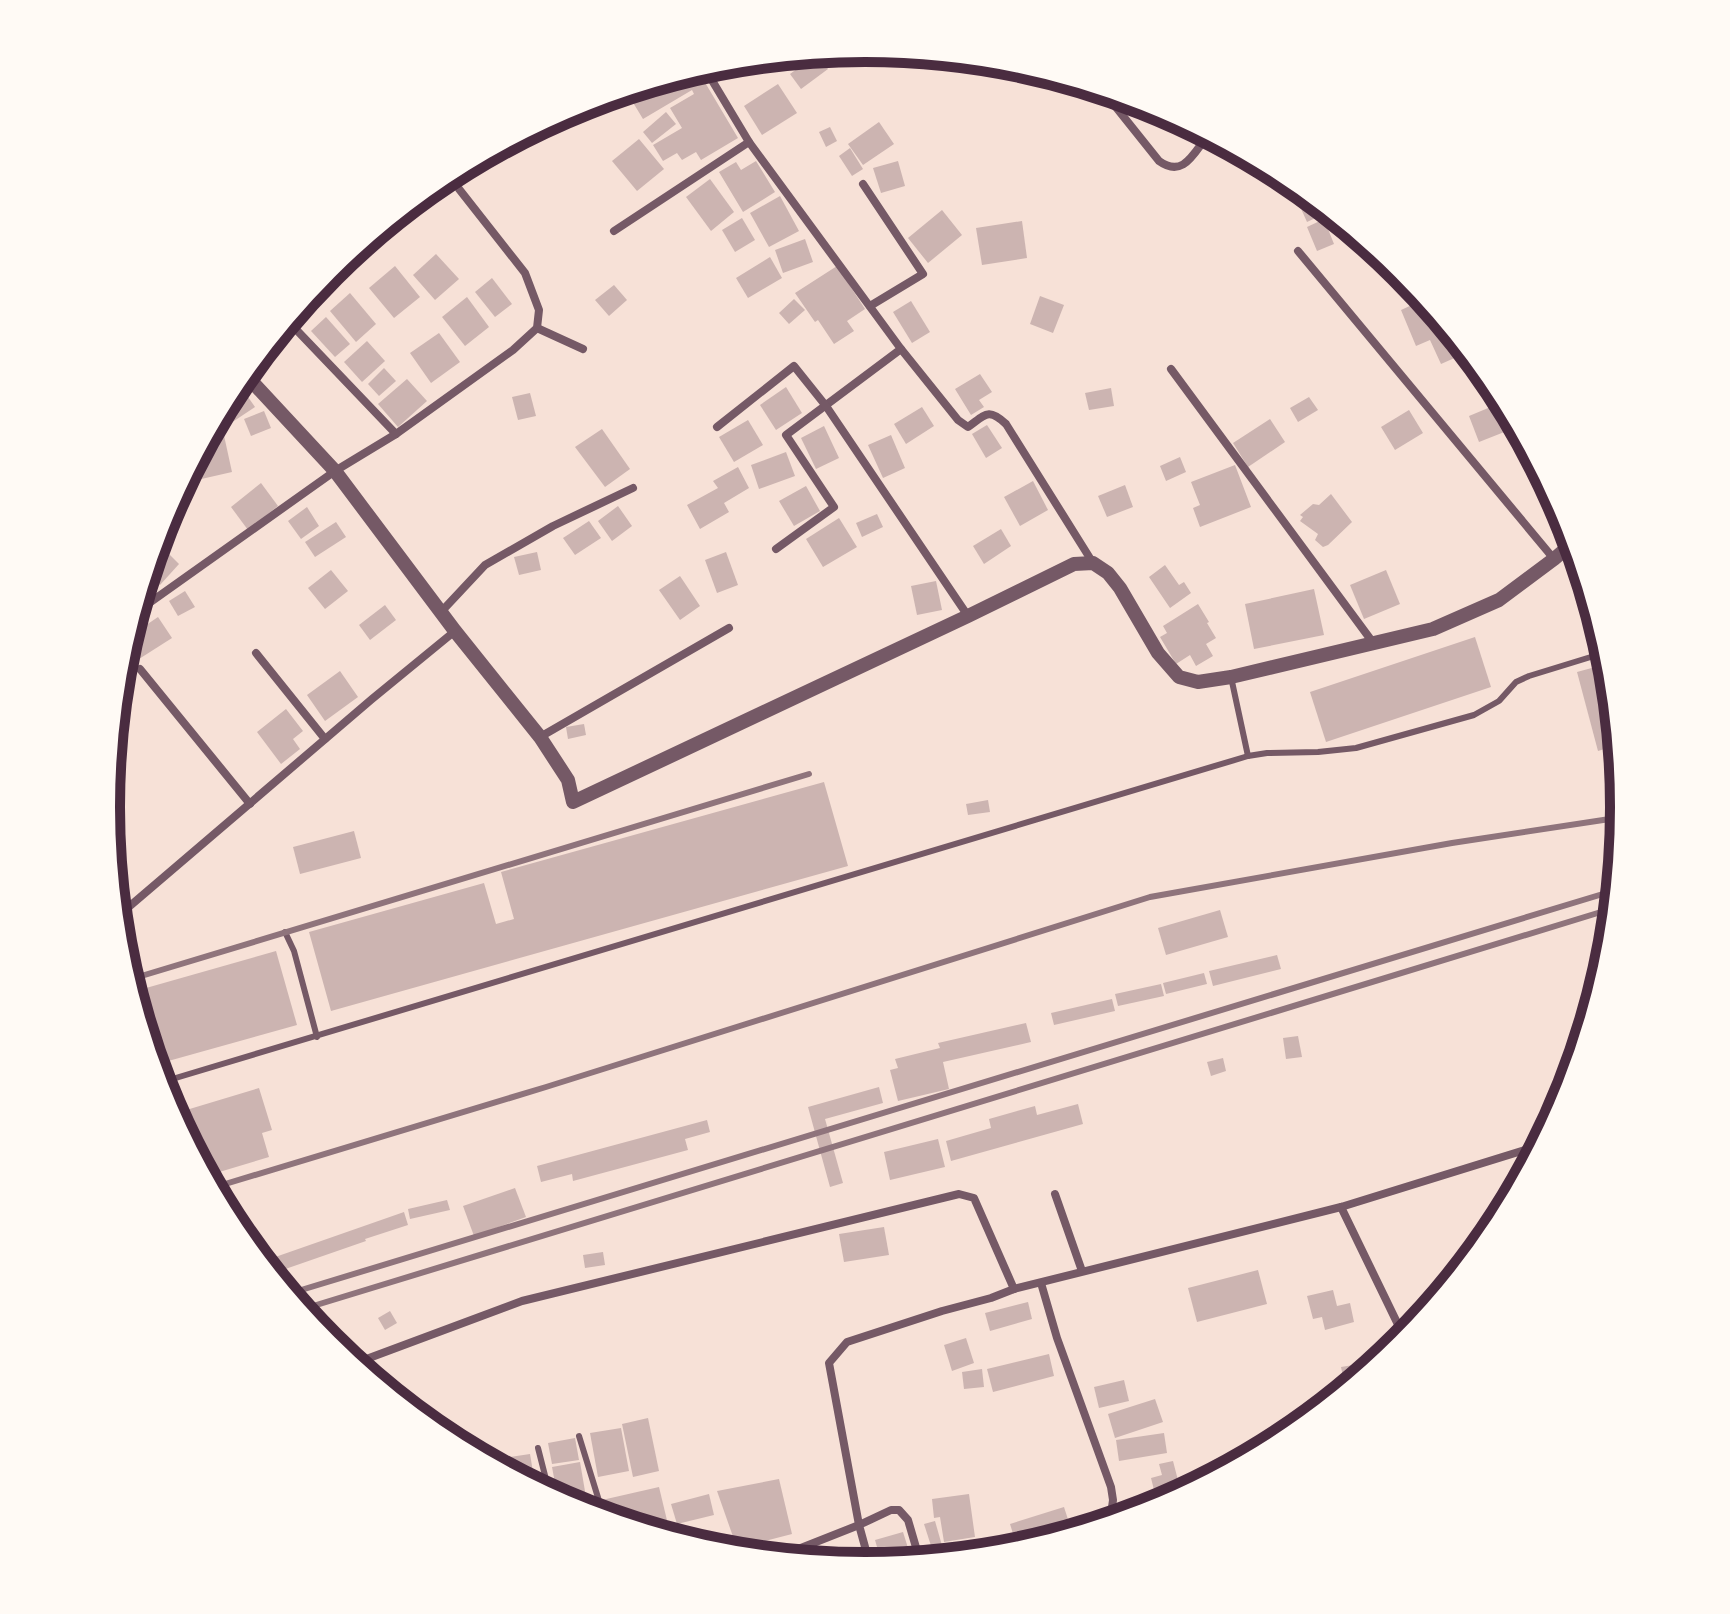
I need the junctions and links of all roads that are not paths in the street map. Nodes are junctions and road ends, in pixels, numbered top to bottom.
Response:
1 (711, 78) edge
2 (1115, 106) edge
3 (749, 142) junction
4 (1202, 143) edge
5 (863, 184) dead end
6 (459, 189) dead end
7 (614, 231) dead end
8 (1298, 251) dead end
9 (870, 306) junction
10 (295, 328) edge
11 (537, 328) junction
12 (583, 349) dead end
13 (901, 349) junction
14 (1171, 369) dead end
15 (253, 383) edge
16 (826, 406) junction
17 (717, 427) dead end
18 (396, 434) junction
19 (335, 471) junction
20 (633, 488) dead end
21 (776, 549) dead end
22 (1564, 551) edge
23 (1554, 559) junction
24 (1093, 563) junction
25 (148, 604) edge
26 (441, 612) junction
27 (968, 616) junction
28 (729, 628) dead end
29 (455, 631) junction
30 (1375, 645) junction
31 (256, 653) dead end
32 (1595, 656) edge
33 (140, 669) dead end
34 (1231, 677) junction
35 (540, 737) junction
36 (325, 739) junction
37 (1248, 756) junction
38 (250, 804) junction
39 (127, 909) edge
40 (285, 932) dead end
41 (317, 1037) junction
42 (172, 1079) edge
43 (1526, 1150) edge
44 (1055, 1194) dead end
45 (1341, 1207) junction
46 (1082, 1271) junction
47 (1041, 1283) junction
48 (1014, 1289) junction
49 (1399, 1326) edge
50 (366, 1359) edge
51 (579, 1436) dead end
52 (538, 1448) dead end
53 (546, 1480) edge
54 (599, 1502) edge
55 (1112, 1509) edge
56 (859, 1525) junction
57 (799, 1549) edge
58 (917, 1550) edge
59 (866, 1552) edge

1 - 3 street
2 - 4 street
3 - 7 street
3 - 9 street
5 - 9 street
6 - 11 street
8 - 23 street
9 - 13 street
10 - 18 street
11 - 12 street
11 - 18 street
13 - 16 street
13 - 24 street
14 - 30 street
15 - 19 street
16 - 17 street
16 - 21 street
16 - 27 street
18 - 19 street
19 - 25 street
19 - 26 street
20 - 26 street
22 - 23 street
23 - 30 street
24 - 27 street
24 - 34 street
26 - 29 street
27 - 35 street
28 - 35 street
29 - 35 street
29 - 36 street
30 - 34 street
31 - 36 street
32 - 37 lane
33 - 38 street
34 - 37 lane
36 - 38 street
37 - 41 lane
38 - 39 street
40 - 41 lane
41 - 42 lane
43 - 45 street
44 - 46 street
45 - 46 street
45 - 49 street
46 - 47 street
47 - 48 street
47 - 55 street
48 - 50 street
48 - 56 street
51 - 54 lane
52 - 53 lane
56 - 57 street
56 - 58 street
56 - 59 street

